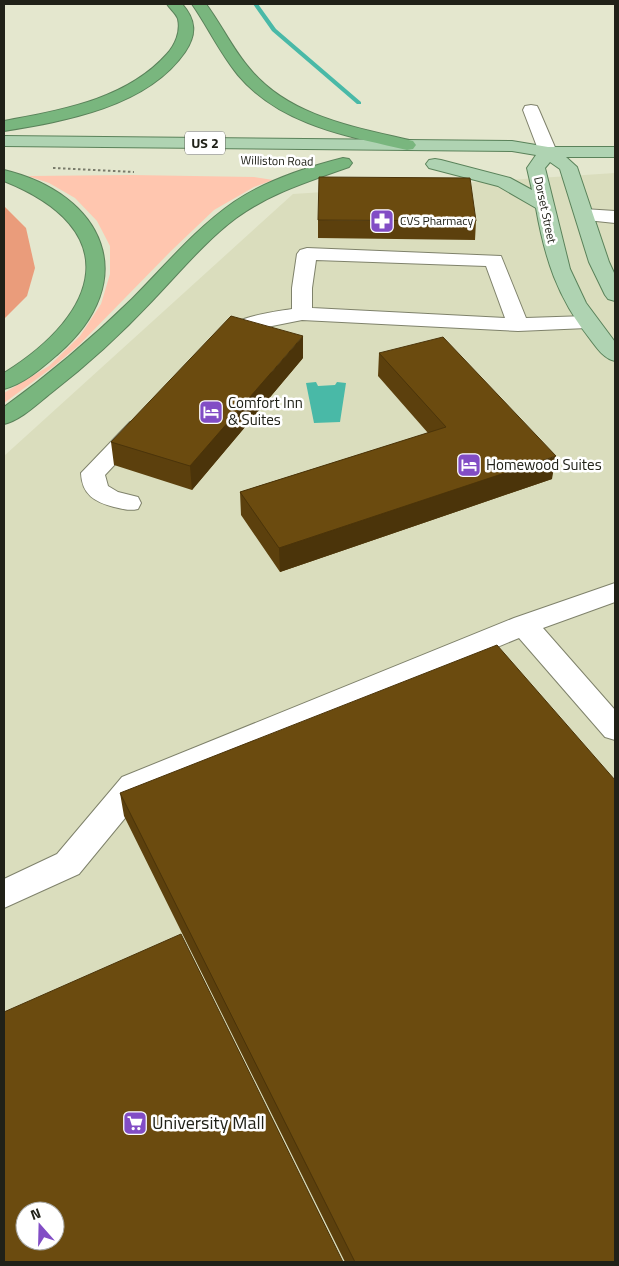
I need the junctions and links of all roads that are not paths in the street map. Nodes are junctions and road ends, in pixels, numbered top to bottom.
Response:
1 (174, 4) edge
2 (199, 4) edge
3 (531, 110) dead end
4 (4, 126) edge
5 (4, 141) edge
6 (407, 145) junction
7 (548, 152) junction
8 (615, 152) edge
9 (4, 155) edge
10 (224, 160) dead end
11 (294, 162) dead end
12 (353, 163) joint
13 (4, 175) edge
14 (543, 204) junction
15 (584, 216) junction
16 (615, 217) edge
17 (615, 294) edge
18 (302, 314) junction
19 (587, 322) junction
20 (518, 325) junction
21 (210, 353) edge
22 (615, 355) edge
23 (4, 382) edge
24 (155, 410) edge
25 (4, 417) edge
26 (129, 503) dead end
27 (615, 592) edge
28 (524, 625) junction
29 (615, 729) edge
30 (4, 894) edge

1 - 4 highway
2 - 6 highway
3 - 7 lane
5 - 6 main road, Williston Road / US 2
6 - 7 main road, Williston Road / US 2
7 - 8 main road, Williston Road / US 2
7 - 14 main road, Dorset Street
7 - 14 main road, Williston Road / US 2
7 - 15 main road, Dorset Street
9 - 10 main road, Williston Road / US 2
11 - 12 main road, Williston Road
12 - 25 highway
13 - 23 highway
14 - 19 main road, Dorset Street
15 - 16 lane
15 - 17 main road, Dorset Street
18 - 20 lane
18 - 20 lane
18 - 21 lane
19 - 20 lane
19 - 22 main road, Dorset Street
24 - 26 lane
27 - 28 lane
28 - 29 lane
28 - 30 lane

